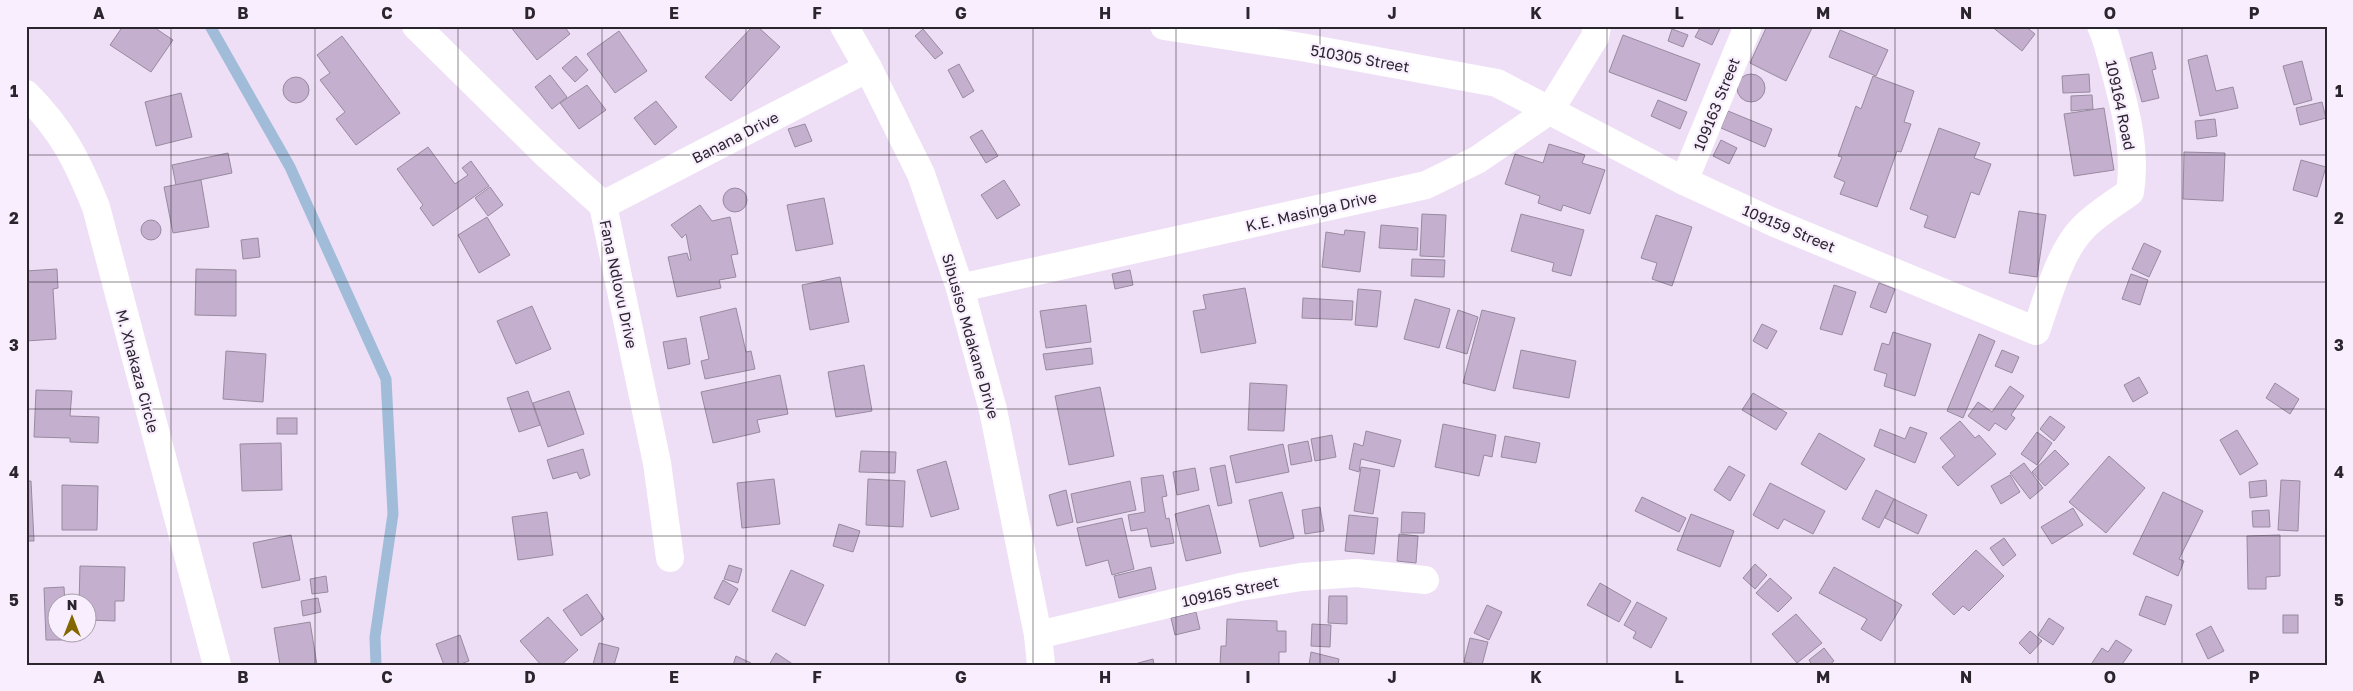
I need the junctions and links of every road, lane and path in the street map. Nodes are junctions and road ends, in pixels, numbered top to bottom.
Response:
1 (416, 26) edge
2 (844, 26) edge
3 (1164, 26) edge
4 (1597, 26) edge
5 (1748, 26) edge
6 (2101, 26) edge
7 (868, 68) junction
8 (26, 94) edge
9 (1550, 110) junction
10 (1684, 181) junction
11 (603, 205) junction
12 (960, 288) junction
13 (2036, 331) joint
14 (670, 558) dead end
15 (1425, 580) dead end
16 (1038, 635) junction
17 (217, 665) edge
18 (1041, 665) edge

1 - 11 street, Fana Ndlovu Drive
2 - 7 street, Sibusiso Mdakane Drive
3 - 9 street, 510305 Street
4 - 9 street, K.E. Masinga Drive
5 - 10 street, 109163 Street
6 - 13 street, 109164 Road
7 - 11 street, Banana Drive
7 - 12 street, Sibusiso Mdakane Drive
8 - 17 street, M. Xhakaza Circle
9 - 10 street, 109159 Street
9 - 12 street, K.E. Masinga Drive
10 - 13 street, 109159 Street
11 - 14 street, Fana Ndlovu Drive
12 - 16 street, Sibusiso Mdakane Drive
15 - 16 street, 109165 Street
16 - 18 street, Sibusiso Mdakane Drive

